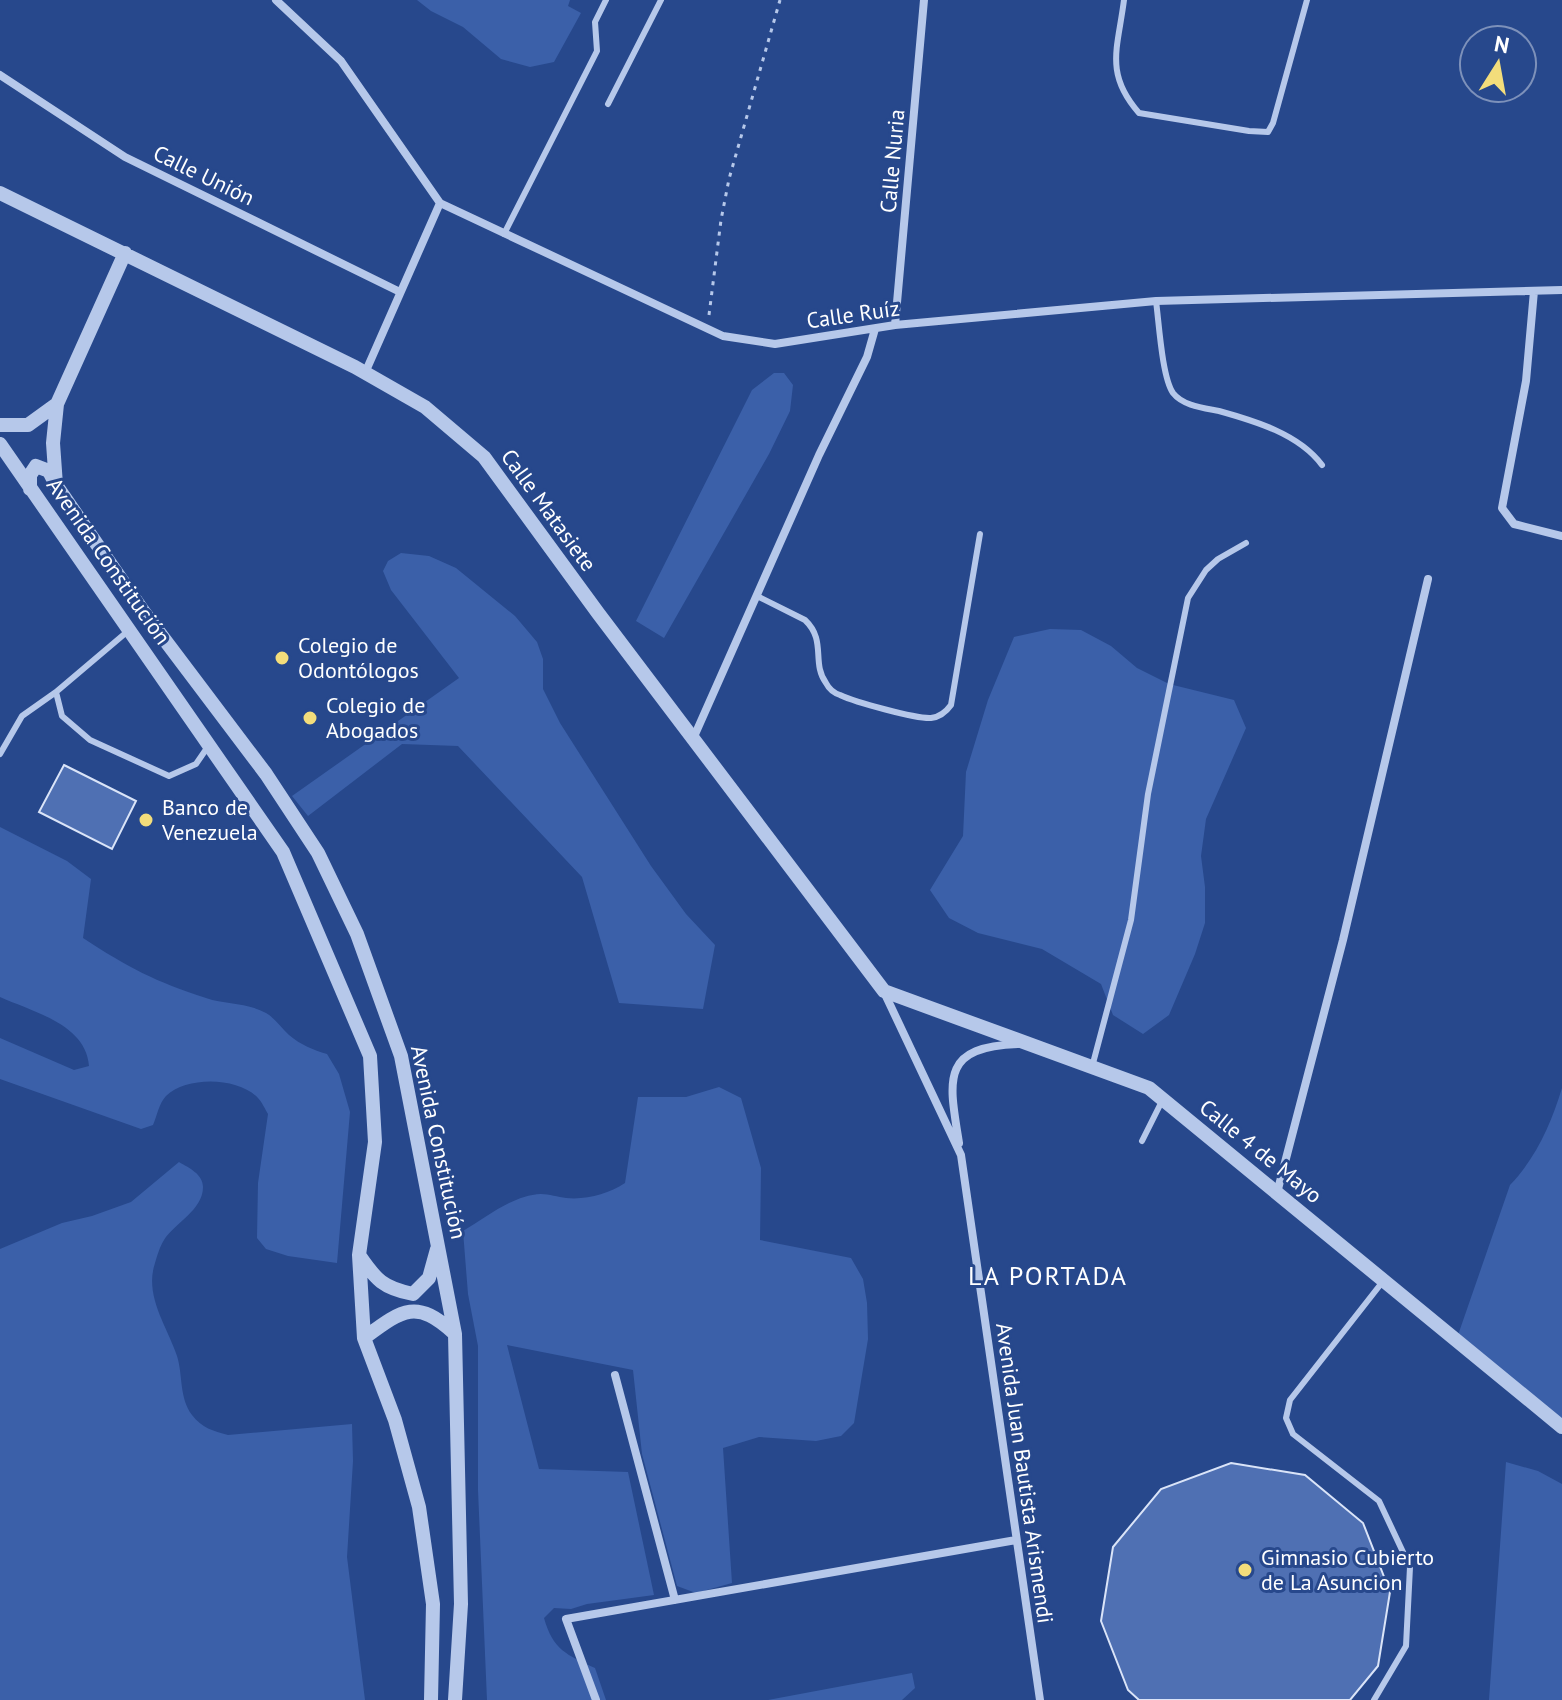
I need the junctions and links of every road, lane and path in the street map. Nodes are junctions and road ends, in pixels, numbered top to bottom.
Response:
1 (276, 0) edge
2 (606, 0) edge
3 (661, 0) edge
4 (780, 0) edge
5 (924, 0) edge
6 (1124, 0) edge
7 (1307, 0) edge
8 (0, 75) edge
9 (608, 104) dead end
10 (0, 193) edge
11 (440, 203) junction
12 (504, 234) junction
13 (125, 253) junction
14 (1562, 290) edge
15 (1534, 291) junction
16 (400, 292) junction
17 (1156, 301) junction
18 (895, 325) junction
19 (708, 329) junction
20 (875, 329) junction
21 (365, 373) junction
22 (57, 404) junction
23 (0, 425) edge
24 (0, 444) edge
25 (1322, 465) dead end
26 (56, 485) junction
27 (30, 489) junction
28 (980, 534) dead end
29 (1562, 536) edge
30 (1246, 543) dead end
31 (1428, 579) dead end
32 (757, 596) junction
33 (131, 629) junction
34 (56, 692) junction
35 (693, 739) junction
36 (209, 745) junction
37 (0, 754) edge
38 (884, 991) junction
39 (1028, 1044) junction
40 (1092, 1067) junction
41 (1163, 1099) junction
42 (1142, 1141) dead end
43 (961, 1155) junction
44 (1277, 1193) junction
45 (439, 1244) junction
46 (359, 1255) junction
47 (1384, 1280) junction
48 (455, 1334) junction
49 (364, 1338) junction
50 (615, 1375) dead end
51 (1562, 1427) edge
52 (1016, 1540) junction
53 (675, 1600) junction
54 (431, 1700) edge
55 (455, 1700) edge
56 (596, 1700) edge
57 (1040, 1700) edge
58 (1374, 1700) edge

1 - 11 street, Calle Ruíz
2 - 12 lane
3 - 9 lane
4 - 19 path
5 - 18 street, Calle Nuria
6 - 7 lane
8 - 16 street, Calle Unión
10 - 13 street, Calle Matasiete
11 - 12 street, Calle Ruíz
11 - 16 street
12 - 19 street, Calle Ruíz
13 - 21 street, Calle Matasiete
13 - 22 street
14 - 15 street, Calle Ruíz
15 - 17 street, Calle Ruíz
15 - 29 street
16 - 21 street
17 - 18 street, Calle Ruíz
17 - 25 lane
18 - 20 street, Calle Ruíz
19 - 20 street, Calle Ruíz
20 - 32 street
21 - 35 street, Calle Matasiete
22 - 23 street
22 - 26 street, Avenida Constitución
24 - 27 street, Avenida Constitución
26 - 27 street
26 - 45 street, Avenida Constitución
27 - 33 street, Avenida Constitución
28 - 32 lane
30 - 40 lane
31 - 44 street
32 - 35 street
33 - 34 lane
33 - 36 street, Avenida Constitución
34 - 36 lane
34 - 37 lane
35 - 38 street, Calle Matasiete
36 - 46 street, Avenida Constitución
38 - 39 street, Calle 4 de Mayo
38 - 43 street, Avenida Juan Bautista Arismendi
39 - 40 street, Calle 4 de Mayo
39 - 43 street, Avenida Juan Bautista Arismendi
40 - 41 street, Calle 4 de Mayo
41 - 42 lane
41 - 44 street, Calle 4 de Mayo
43 - 52 street, Avenida Juan Bautista Arismendi
44 - 47 street, Calle 4 de Mayo
45 - 46 street
45 - 48 street, Avenida Constitución
46 - 49 street, Avenida Constitución
47 - 51 street, Calle 4 de Mayo
47 - 58 lane
48 - 49 street
48 - 55 street, Avenida Constitución
49 - 54 street, Avenida Constitución
50 - 53 street
52 - 53 street
52 - 57 street, Avenida Juan Bautista Arismendi
53 - 56 street

